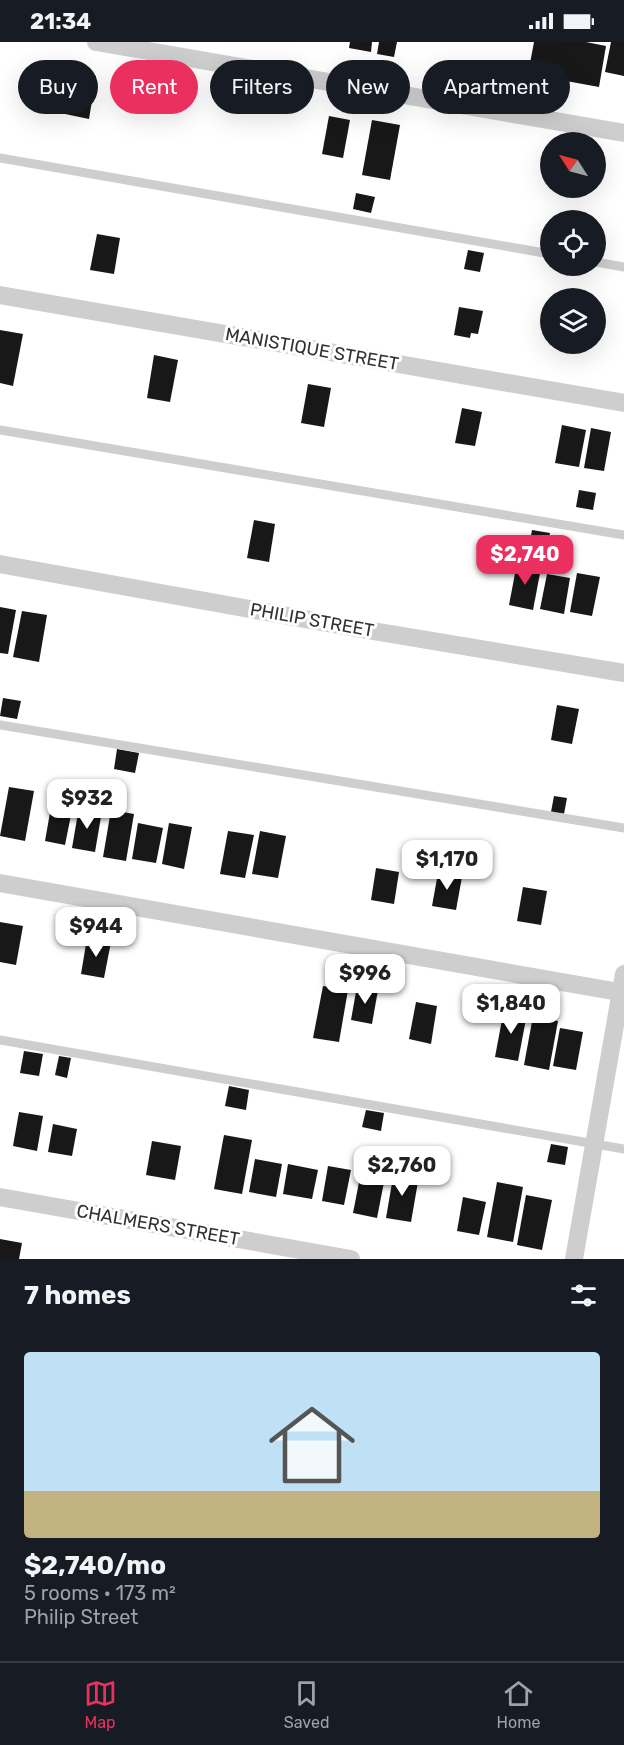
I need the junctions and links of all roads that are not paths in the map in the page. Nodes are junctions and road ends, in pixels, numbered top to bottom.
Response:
1 (96, 42) edge
2 (624, 133) edge
3 (0, 158) edge
4 (540, 252) edge
5 (606, 264) edge
6 (624, 267) edge
7 (0, 295) edge
8 (624, 403) edge
9 (0, 430) edge
10 (624, 535) edge
11 (0, 564) edge
12 (624, 673) edge
13 (0, 725) edge
14 (624, 828) edge
15 (0, 883) edge
16 (624, 974) edge
17 (622, 993) edge
18 (0, 1040) edge
19 (594, 1144) junction
20 (624, 1149) edge
21 (0, 1197) edge
22 (351, 1259) edge
23 (574, 1259) edge

1 - 2 street
3 - 4 lane
5 - 6 lane
7 - 8 street, MANISTIQUE STREET
9 - 10 lane
11 - 12 street, PHILIP STREET
13 - 14 lane
15 - 17 street
16 - 17 street
17 - 19 street
18 - 19 lane
19 - 20 lane
19 - 23 street
21 - 22 street, CHALMERS STREET

